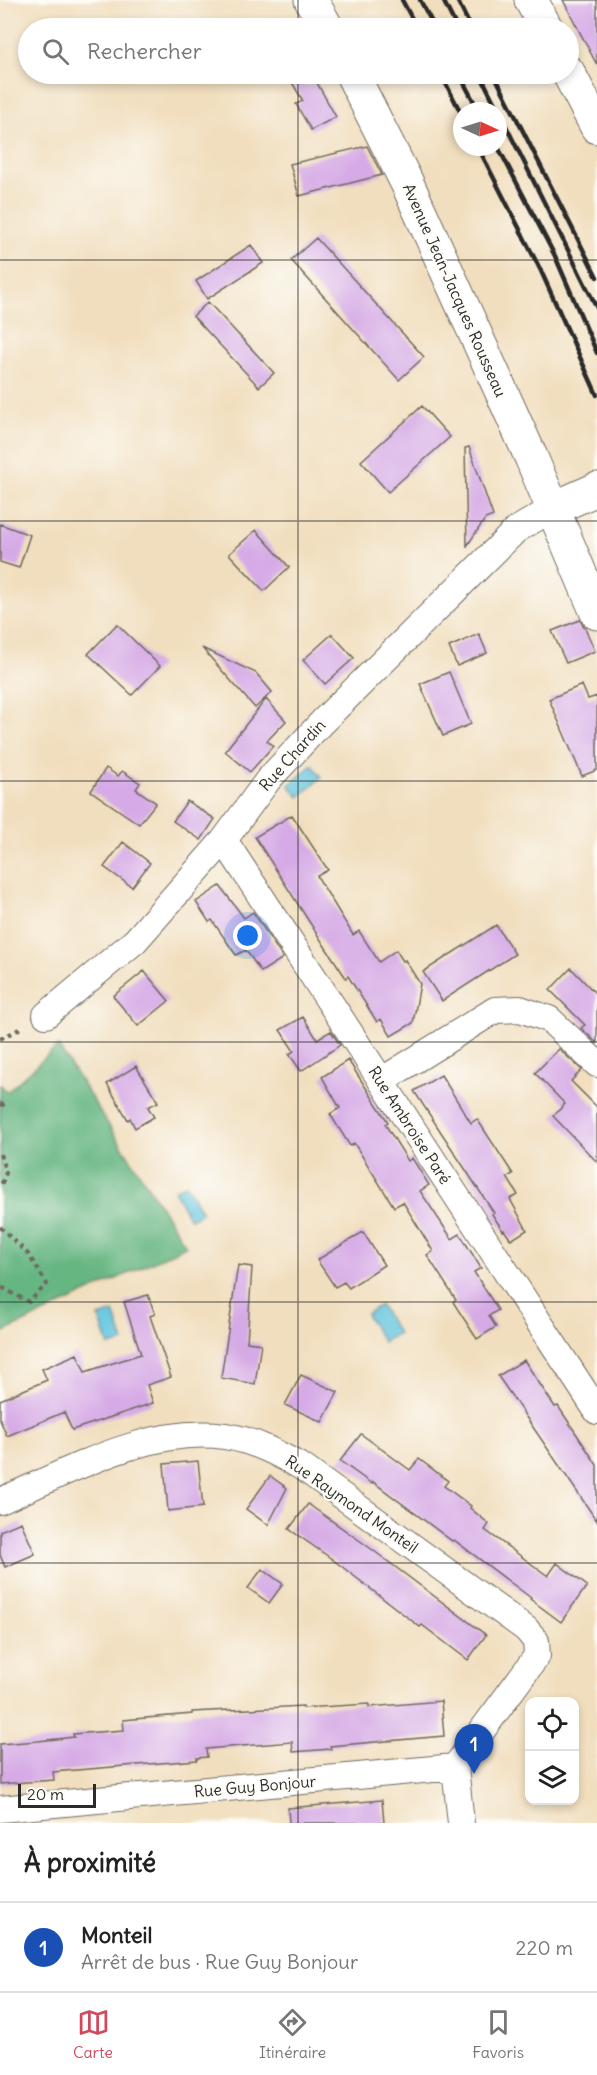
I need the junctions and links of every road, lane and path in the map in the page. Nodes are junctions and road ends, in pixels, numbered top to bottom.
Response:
1 (310, 0) edge
2 (531, 0) edge
3 (321, 18) edge
4 (541, 18) edge
5 (357, 84) edge
6 (582, 84) edge
7 (597, 127) edge
8 (597, 489) edge
9 (552, 509) junction
10 (597, 613) edge
11 (224, 840) junction
12 (46, 1016) dead end
13 (597, 1064) edge
14 (381, 1081) junction
15 (0, 1104) edge
16 (0, 1110) edge
17 (0, 1154) edge
18 (0, 1188) edge
19 (0, 1227) edge
20 (0, 1285) edge
21 (597, 1411) edge
22 (0, 1501) edge
23 (455, 1767) junction
24 (0, 1809) edge
25 (461, 1823) edge

1 - 3 main road
2 - 4 main road
5 - 9 main road, Avenue Jean-Jacques Rousseau
6 - 7 main road
8 - 9 main road
9 - 10 main road, Avenue Jean-Jacques Rousseau
9 - 11 street, Rue Chardin
11 - 12 street, Rue Chardin
11 - 14 street, Rue Ambroise Paré
13 - 14 street
14 - 21 street, Rue Ambroise Paré
15 - 16 path
17 - 18 path
19 - 20 path
22 - 23 street, Rue Raymond Monteil
23 - 24 street, Rue Guy Bonjour
23 - 25 street

